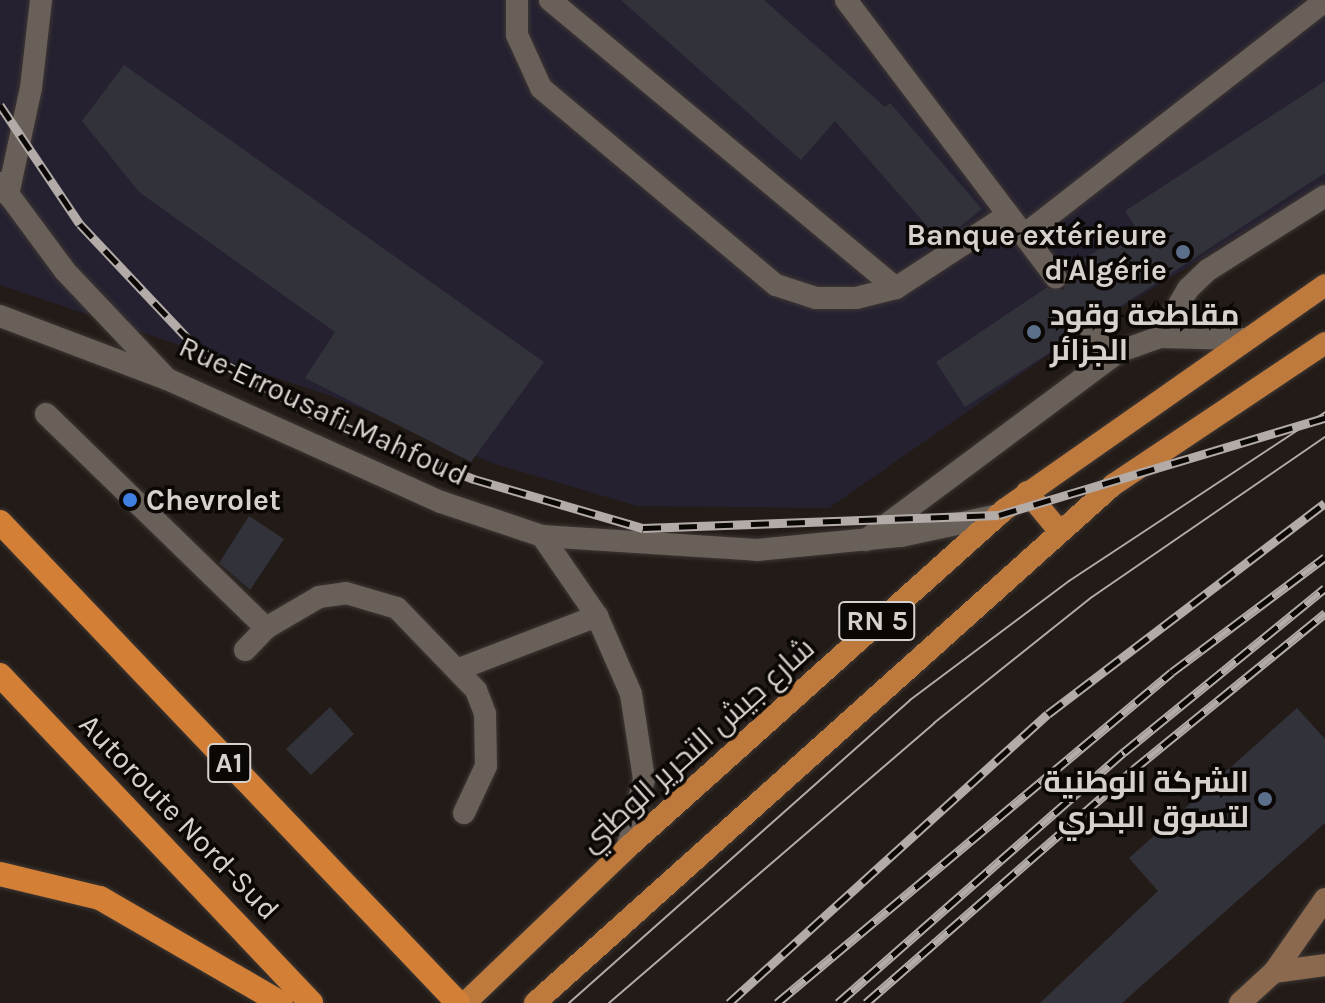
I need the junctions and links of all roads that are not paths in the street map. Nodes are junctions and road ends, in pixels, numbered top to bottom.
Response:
1 (41, 0) edge
2 (517, 0) edge
3 (550, 0) edge
4 (846, 0) edge
5 (1325, 1) edge
6 (4, 189) edge
7 (1325, 196) edge
8 (1008, 215) junction
9 (1024, 235) junction
10 (1056, 278) dead end
11 (1325, 285) edge
12 (896, 288) junction
13 (0, 316) edge
14 (1089, 327) dead end
15 (1160, 337) junction
16 (1242, 339) junction
17 (1325, 343) edge
18 (1109, 358) junction
19 (167, 379) junction
20 (46, 414) dead end
21 (1027, 492) junction
22 (999, 515) junction
23 (0, 522) edge
24 (1060, 532) junction
25 (542, 536) junction
26 (866, 540) junction
27 (597, 616) junction
28 (266, 628) junction
29 (245, 650) dead end
30 (459, 669) junction
31 (0, 675) edge
32 (464, 813) dead end
33 (627, 848) junction
34 (0, 874) edge
35 (1325, 899) edge
36 (1321, 961) edge
37 (1274, 972) junction
38 (281, 1003) edge
39 (311, 1003) edge
40 (458, 1003) edge
41 (465, 1003) edge
42 (535, 1003) edge
43 (1240, 1003) edge

1 - 6 street, Rue Errousafi Mahfoud
2 - 12 street
3 - 12 street
4 - 8 street
5 - 9 street
6 - 19 street, Rue Errousafi Mahfoud
7 - 15 street
8 - 9 street
8 - 12 street
9 - 10 street
11 - 16 highway, شارع جيش التحرير الوطني / RN 5
13 - 19 street
14 - 18 street
15 - 16 street
15 - 18 street
16 - 21 highway, شارع جيش التحرير الوطني / RN 5
17 - 24 highway, RN 5
18 - 26 street
19 - 25 street, Rue Errousafi Mahfoud
20 - 28 street
21 - 22 highway, شارع جيش التحرير الوطني / RN 5
21 - 24 highway
22 - 26 street, Rue Errousafi Mahfoud
22 - 33 highway, شارع جيش التحرير الوطني / RN 5
23 - 40 highway, A1
24 - 42 highway, RN 5
25 - 26 street, Rue Errousafi Mahfoud
25 - 27 street
27 - 30 street
27 - 33 street
28 - 29 street
28 - 30 street
30 - 32 street
31 - 39 highway, Autoroute Nord-Sud
33 - 41 highway, شارع جيش التحرير الوطني / RN 5
34 - 38 highway
35 - 37 main road
36 - 37 main road
37 - 43 main road

